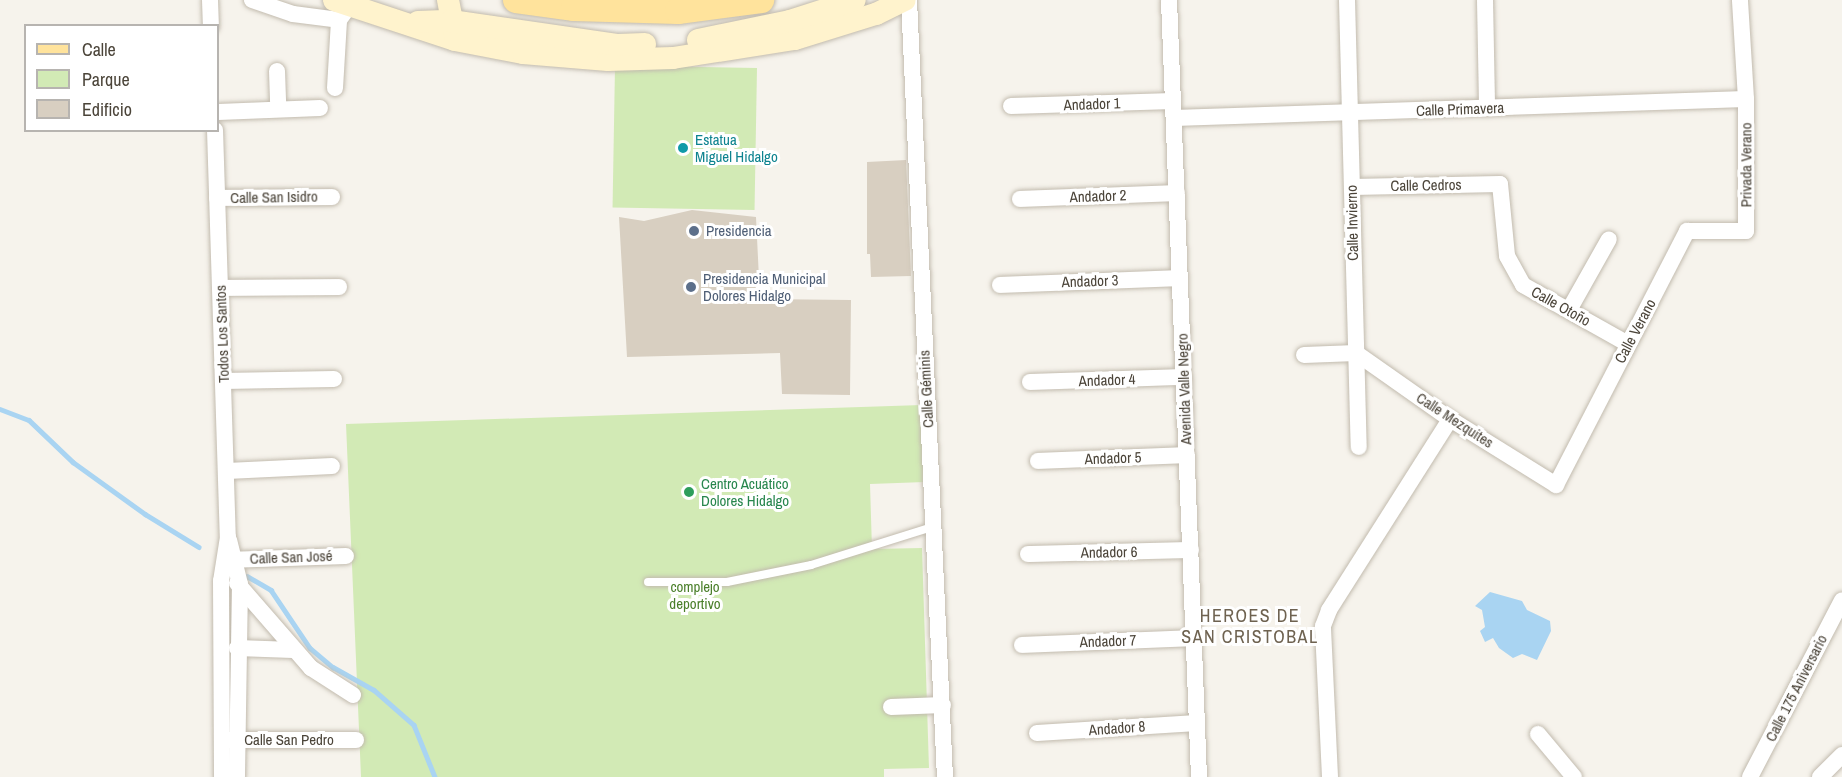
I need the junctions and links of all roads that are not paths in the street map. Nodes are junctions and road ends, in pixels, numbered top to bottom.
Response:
1 (210, 0) edge
2 (252, 0) edge
3 (516, 0) edge
4 (762, 0) edge
5 (855, 0) edge
6 (907, 0) edge
7 (1169, 0) edge
8 (1347, 0) edge
9 (1485, 0) edge
10 (1740, 0) edge
11 (340, 9) edge
12 (452, 21) edge
13 (211, 24) edge
14 (793, 30) junction
15 (277, 71) dead end
16 (335, 88) dead end
17 (1746, 99) junction
18 (1011, 106) dead end
19 (320, 108) dead end
20 (1487, 108) junction
21 (278, 109) junction
22 (1174, 110) junction
23 (219, 112) edge
24 (1350, 112) junction
25 (215, 132) edge
26 (1500, 184) joint
27 (1352, 187) junction
28 (1177, 194) junction
29 (332, 197) dead end
30 (217, 198) junction
31 (1020, 199) dead end
32 (1746, 231) joint
33 (1609, 239) dead end
34 (1180, 278) junction
35 (1000, 285) dead end
36 (339, 286) dead end
37 (220, 288) junction
38 (1569, 310) junction
39 (1628, 344) junction
40 (1356, 353) junction
41 (1304, 355) dead end
42 (1184, 377) junction
43 (334, 379) dead end
44 (224, 381) junction
45 (1030, 382) dead end
46 (1450, 419) junction
47 (1359, 447) dead end
48 (1187, 455) junction
49 (1038, 460) dead end
50 (332, 466) dead end
51 (226, 471) junction
52 (1556, 485) joint
53 (932, 527) junction
54 (1191, 550) junction
55 (1028, 554) dead end
56 (346, 556) dead end
57 (230, 559) junction
58 (221, 581) junction
59 (648, 582) dead end
60 (240, 584) junction
61 (1842, 600) edge
62 (1194, 638) junction
63 (1022, 645) dead end
64 (237, 648) junction
65 (293, 650) junction
66 (353, 695) dead end
67 (943, 705) junction
68 (891, 707) dead end
69 (1197, 723) junction
70 (1037, 733) dead end
71 (1538, 734) dead end
72 (229, 740) junction
73 (356, 740) dead end
74 (1842, 755) edge
75 (222, 777) edge
76 (237, 777) edge
77 (945, 777) edge
78 (1199, 777) edge
79 (1330, 777) edge
80 (1574, 777) edge
81 (1751, 777) edge
82 (1820, 777) edge

1 - 13 street
2 - 11 street
3 - 4 main road
5 - 14 street
6 - 14 street
6 - 53 street, Calle Géminis
7 - 22 street, Avenida Valle Negro
8 - 24 street, Calle Invierno
9 - 20 street
10 - 17 street
11 - 12 street
11 - 16 street
12 - 14 street
15 - 21 street
17 - 20 street, Calle Primavera
17 - 32 street, Privada Verano
18 - 22 street, Andador 1
19 - 21 street
20 - 24 street, Calle Primavera
21 - 23 street
22 - 24 street, Calle Primavera
22 - 28 street, Avenida Valle Negro
24 - 27 street, Calle Invierno
25 - 30 street, Todos Los Santos
26 - 27 street, Calle Cedros
26 - 38 street, Calle Otoño
27 - 40 street, Calle Invierno
28 - 31 street, Andador 2
28 - 34 street, Avenida Valle Negro
29 - 30 street, Calle San Isidro
30 - 37 street, Todos Los Santos
32 - 39 street, Calle Verano
33 - 38 street
34 - 35 street, Andador 3
34 - 42 street, Avenida Valle Negro
36 - 37 street
37 - 44 street, Todos Los Santos
38 - 39 street, Calle Otoño
39 - 52 street, Calle Verano
40 - 41 street
40 - 46 street, Calle Mezquites
40 - 47 street, Calle Invierno
42 - 45 street, Andador 4
42 - 48 street, Avenida Valle Negro
43 - 44 street
44 - 51 street, Todos Los Santos
46 - 52 street, Calle Mezquites
46 - 79 street
48 - 49 street, Andador 5
48 - 54 street, Avenida Valle Negro
50 - 51 street
51 - 57 street, Todos Los Santos
53 - 59 lane
53 - 67 street, Calle Géminis
54 - 55 street, Andador 6
54 - 62 street, Avenida Valle Negro
56 - 57 street, Calle San José
57 - 58 street, Todos Los Santos
57 - 60 street, Todos Los Santos
58 - 60 street
58 - 72 street, Todos Los Santos
60 - 64 street, Todos Los Santos
60 - 65 street
61 - 81 street, Calle 175 Aniversario
62 - 63 street, Andador 7
62 - 69 street, Avenida Valle Negro
64 - 65 street
64 - 72 street, Todos Los Santos
65 - 66 street
67 - 68 street
67 - 77 street, Calle Géminis
69 - 70 street, Andador 8
69 - 78 street, Avenida Valle Negro
71 - 80 street
72 - 73 street, Calle San Pedro
72 - 75 street, Todos Los Santos
72 - 76 street, Todos Los Santos
74 - 82 street

